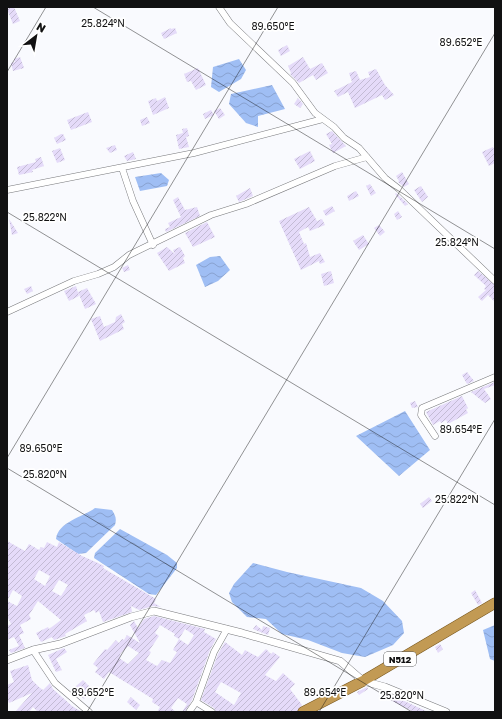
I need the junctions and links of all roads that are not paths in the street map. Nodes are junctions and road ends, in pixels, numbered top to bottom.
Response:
1 (219, 7) edge
2 (323, 119) junction
3 (367, 157) junction
4 (122, 168) junction
5 (7, 190) edge
6 (153, 245) junction
7 (495, 281) edge
8 (7, 312) edge
9 (495, 377) edge
10 (435, 436) dead end
11 (495, 603) edge
12 (227, 629) junction
13 (33, 650) junction
14 (7, 660) edge
15 (363, 680) junction
16 (196, 702) junction
17 (89, 712) edge
18 (189, 712) edge
19 (212, 712) edge
20 (303, 712) edge
21 (446, 712) edge

1 - 2 street
2 - 3 street
2 - 4 street
3 - 6 street
3 - 7 street
4 - 5 street
4 - 6 street
6 - 8 street
9 - 10 street
11 - 15 highway, N512
12 - 13 street
12 - 15 street
12 - 16 street
13 - 14 street
13 - 17 street
15 - 20 highway, N512
15 - 21 street
16 - 18 street
16 - 19 street

